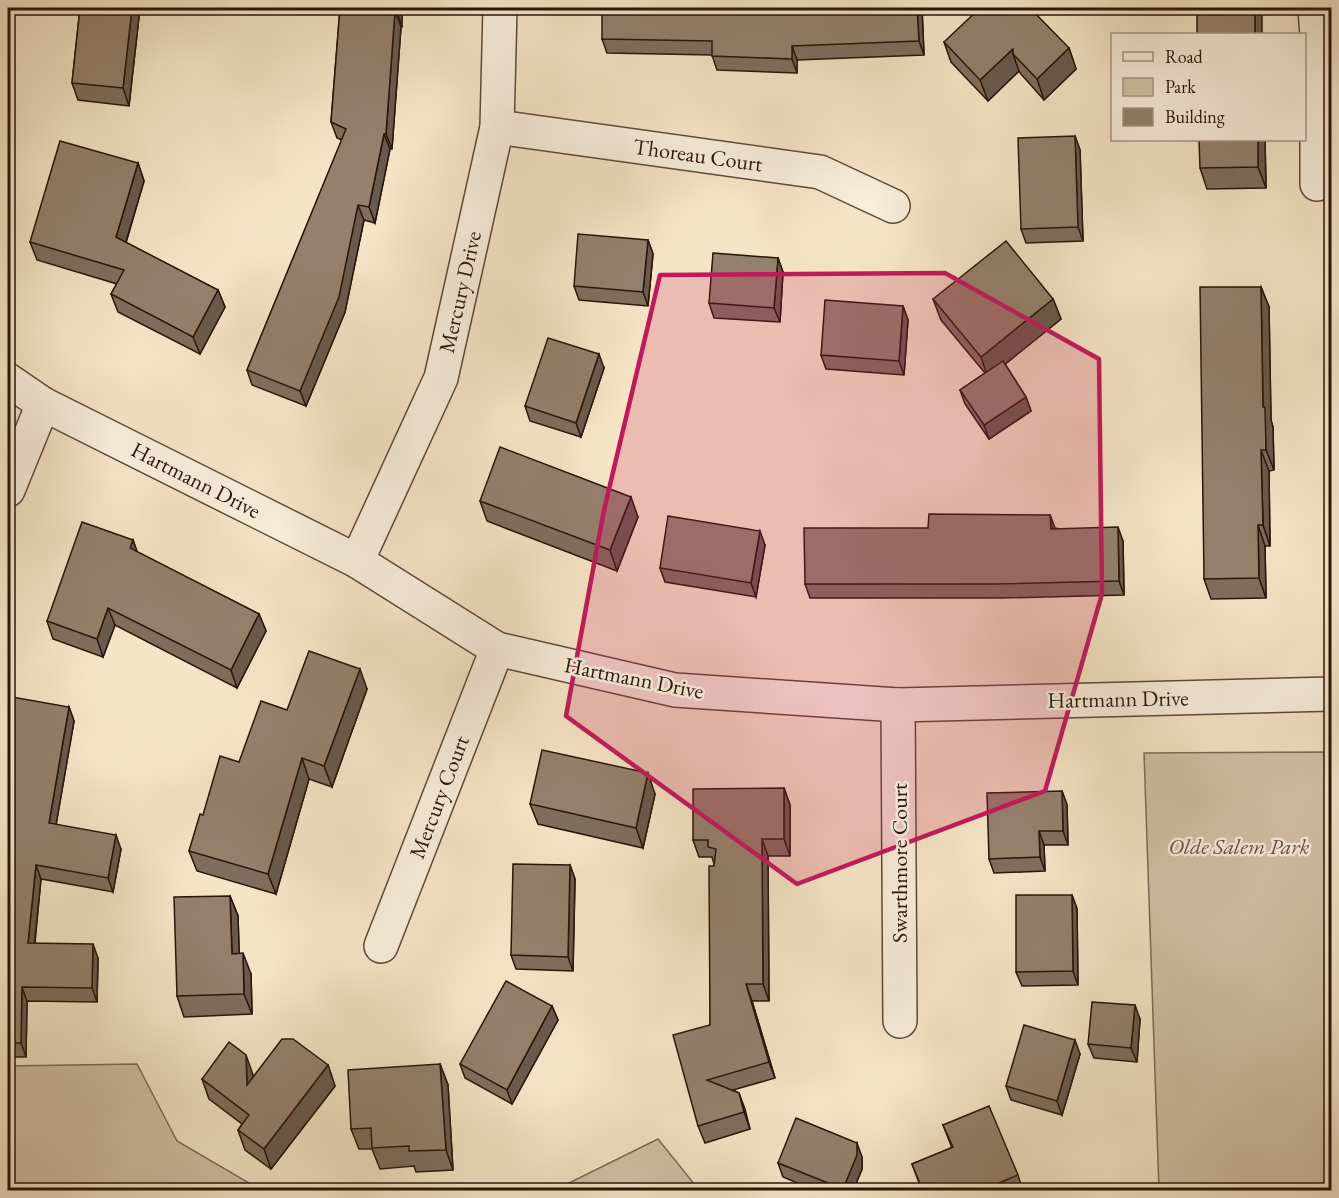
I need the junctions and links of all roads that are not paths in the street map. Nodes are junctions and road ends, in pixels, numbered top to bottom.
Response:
1 (500, 8) edge
2 (1321, 28) edge
3 (497, 127) junction
4 (1317, 184) dead end
5 (893, 206) dead end
6 (8, 380) edge
7 (43, 404) junction
8 (8, 490) edge
9 (357, 561) junction
10 (497, 649) junction
11 (1332, 694) edge
12 (898, 705) junction
13 (381, 946) dead end
14 (900, 1021) dead end

1 - 3 street, Mercury Drive
2 - 4 street
3 - 5 street, Thoreau Court
3 - 9 street, Mercury Drive
6 - 7 street, Hartmann Drive
7 - 8 street
7 - 9 street, Hartmann Drive
9 - 10 street, Hartmann Drive
10 - 12 street, Hartmann Drive
10 - 13 street, Mercury Court
11 - 12 street, Hartmann Drive
12 - 14 street, Swarthmore Court

